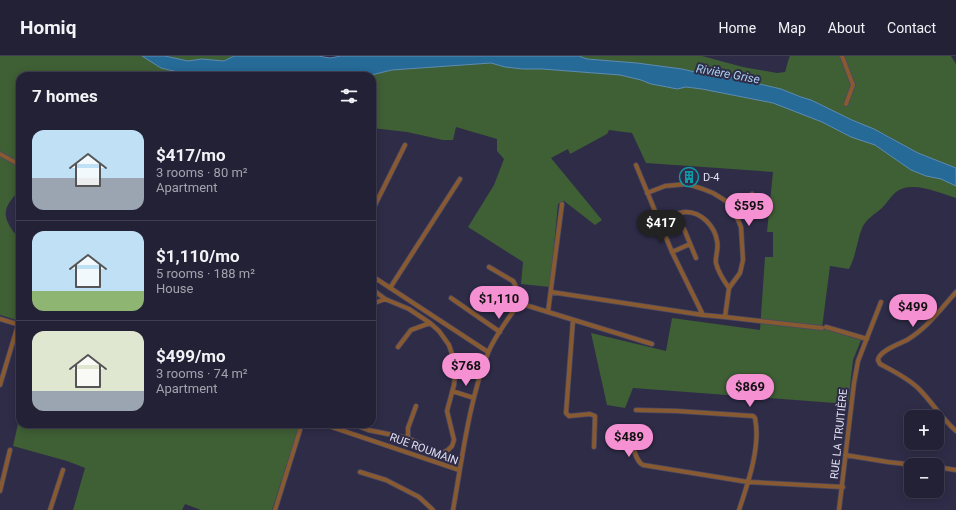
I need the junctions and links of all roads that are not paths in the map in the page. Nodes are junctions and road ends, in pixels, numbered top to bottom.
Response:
1 (842, 56) edge
2 (846, 104) dead end
3 (405, 145) dead end
4 (0, 154) edge
5 (16, 163) edge
6 (636, 165) dead end
7 (460, 179) dead end
8 (648, 193) junction
9 (752, 194) dead end
10 (376, 203) edge
11 (562, 204) dead end
12 (733, 208) junction
13 (660, 221) junction
14 (684, 229) dead end
15 (690, 244) junction
16 (672, 252) junction
17 (696, 258) dead end
18 (489, 266) dead end
19 (376, 279) edge
20 (390, 288) junction
21 (729, 288) junction
22 (376, 292) edge
23 (551, 292) junction
24 (956, 292) edge
25 (451, 298) dead end
26 (385, 299) junction
27 (376, 302) edge
28 (881, 302) dead end
29 (518, 303) junction
30 (548, 312) junction
31 (703, 315) junction
32 (725, 317) junction
33 (0, 319) edge
34 (573, 320) junction
35 (430, 323) junction
36 (16, 324) edge
37 (500, 332) junction
38 (16, 334) edge
39 (867, 339) junction
40 (652, 344) dead end
41 (398, 347) dead end
42 (488, 352) junction
43 (0, 384) edge
44 (452, 391) junction
45 (474, 398) junction
46 (416, 406) dead end
47 (636, 410) dead end
48 (335, 428) edge
49 (363, 428) edge
50 (300, 430) dead end
51 (368, 430) joint
52 (956, 431) edge
53 (630, 437) dead end
54 (408, 438) junction
55 (594, 447) dead end
56 (10, 450) dead end
57 (845, 455) junction
58 (904, 464) edge
59 (944, 468) edge
60 (63, 470) dead end
61 (459, 470) junction
62 (956, 470) edge
63 (360, 472) dead end
64 (748, 482) junction
65 (843, 487) junction
66 (0, 491) edge
67 (50, 510) edge
68 (275, 510) edge
69 (433, 510) edge
70 (453, 510) edge
71 (739, 510) edge
72 (839, 510) edge

1 - 2 street
3 - 10 street
4 - 5 street
6 - 8 street
7 - 20 street
8 - 12 street
8 - 13 street
9 - 12 street
11 - 23 street
12 - 21 street
13 - 16 street
13 - 21 street
14 - 15 street
15 - 16 street
15 - 17 street
16 - 31 street
18 - 29 street
19 - 20 street
20 - 42 street
21 - 32 street
22 - 26 street
23 - 30 street
23 - 31 street
24 - 52 street
25 - 37 street
26 - 27 street
26 - 35 street
28 - 39 street, RUE LA TRUITIÈRE
29 - 30 street
29 - 37 street
30 - 34 street
31 - 32 street
32 - 39 street
33 - 36 street
34 - 40 street
34 - 55 street
35 - 41 street
35 - 44 street
37 - 42 street
38 - 43 street
39 - 57 street, RUE LA TRUITIÈRE
42 - 45 street
44 - 45 street
44 - 54 street
45 - 61 street
46 - 54 street
47 - 64 street
48 - 61 street, RUE ROUMAIN
49 - 51 street
50 - 68 street
51 - 54 street
53 - 64 street
56 - 66 street
57 - 58 street
57 - 65 street, RUE LA TRUITIÈRE
59 - 62 street
60 - 67 street
61 - 70 street, RUE ROUMAIN
63 - 69 street
64 - 65 street
64 - 71 street
65 - 72 street, RUE LA TRUITIÈRE

